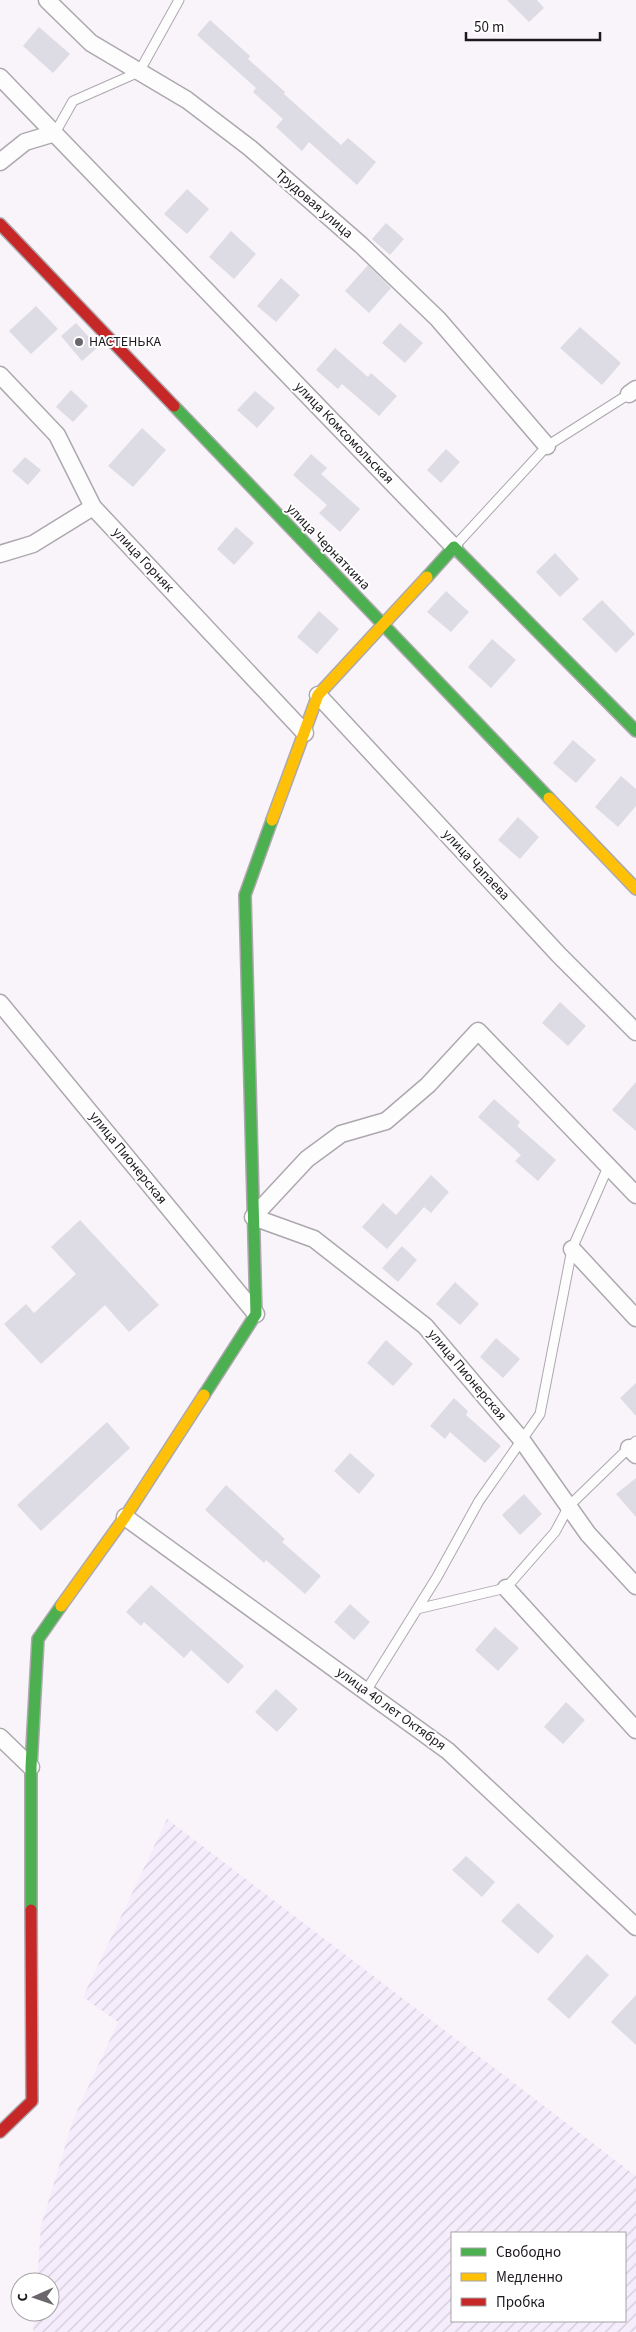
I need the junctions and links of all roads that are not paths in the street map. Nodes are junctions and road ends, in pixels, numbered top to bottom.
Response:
1 (47, 0) edge
2 (179, 0) edge
3 (140, 72) junction
4 (0, 77) edge
5 (55, 133) junction
6 (0, 162) edge
7 (0, 224) edge
8 (0, 375) edge
9 (634, 393) edge
10 (547, 446) junction
11 (92, 507) junction
12 (454, 547) junction
13 (0, 554) edge
14 (383, 626) junction
15 (318, 696) junction
16 (636, 731) edge
17 (304, 732) junction
18 (636, 889) edge
19 (0, 1002) edge
20 (636, 1032) edge
21 (608, 1166) junction
22 (636, 1195) edge
23 (253, 1217) junction
24 (572, 1249) junction
25 (256, 1314) junction
26 (636, 1318) edge
27 (521, 1439) junction
28 (634, 1448) edge
29 (568, 1506) junction
30 (125, 1517) junction
31 (636, 1586) edge
32 (506, 1588) junction
33 (417, 1609) junction
34 (366, 1692) junction
35 (636, 1730) edge
36 (0, 1737) edge
37 (31, 1767) junction
38 (636, 1927) edge
39 (0, 2132) edge

1 - 3 street, Трудовая улица
2 - 3 lane
3 - 5 lane
3 - 10 street, Трудовая улица
4 - 5 street, улица Комсомольская
5 - 6 street
5 - 12 street, улица Комсомольская
7 - 14 street, улица Чернаткина
8 - 11 street, улица Горняк
9 - 10 lane
10 - 12 lane
11 - 13 street
11 - 17 street, улица Горняк
12 - 14 street
12 - 16 street, улица Комсомольская
14 - 15 street
14 - 18 street, улица Чернаткина
15 - 17 street
15 - 20 street, улица Чапаева
17 - 23 street
19 - 25 street, улица Пионерская
21 - 22 street
21 - 23 street
21 - 24 lane
23 - 25 street
23 - 27 street, улица Пионерская
24 - 26 street
24 - 27 lane
25 - 30 street
27 - 29 street, улица Пионерская
27 - 33 lane
28 - 29 lane
29 - 31 street, улица Пионерская
29 - 32 lane
30 - 34 street, улица 40 лет Октября
30 - 37 street
32 - 33 lane
32 - 35 street
33 - 34 lane
34 - 38 street, улица 40 лет Октября
36 - 37 street
37 - 39 street

